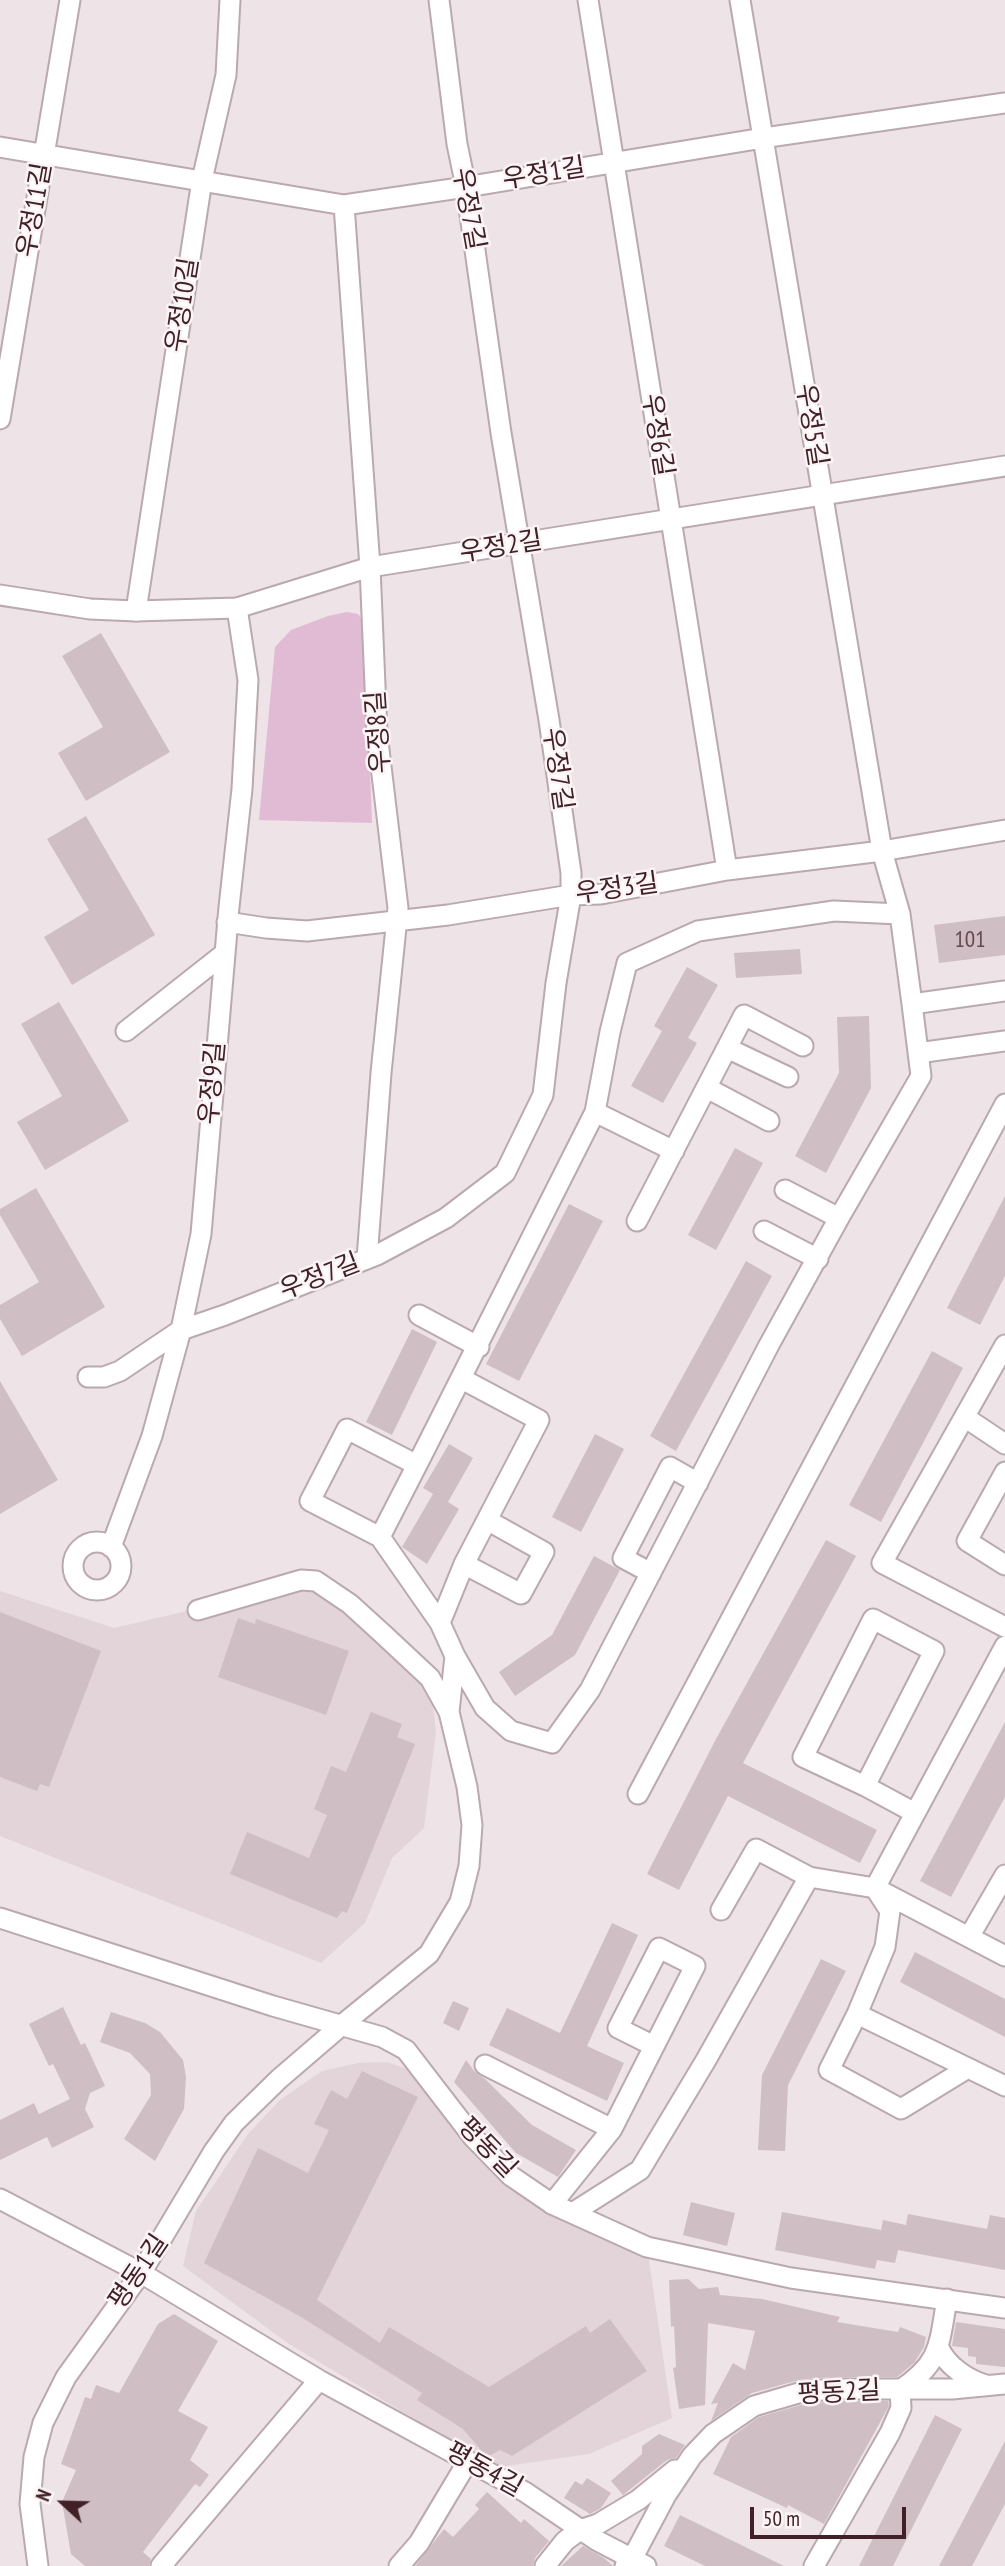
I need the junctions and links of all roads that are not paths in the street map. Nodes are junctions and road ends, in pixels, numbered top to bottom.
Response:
1 (70, 0) edge
2 (230, 0) edge
3 (439, 0) edge
4 (588, 0) edge
5 (740, 0) edge
6 (1005, 103) edge
7 (763, 138) junction
8 (0, 147) edge
9 (44, 155) junction
10 (614, 162) junction
11 (202, 180) junction
12 (466, 187) junction
13 (344, 205) junction
14 (0, 419) edge
15 (1005, 466) edge
16 (823, 495) junction
17 (671, 519) junction
18 (518, 545) junction
19 (370, 567) junction
20 (0, 595) edge
21 (237, 608) junction
22 (136, 611) junction
23 (1005, 830) edge
24 (882, 851) junction
25 (727, 870) junction
26 (571, 895) junction
27 (900, 914) junction
28 (396, 919) junction
29 (227, 922) junction
30 (225, 953) junction
31 (1005, 992) edge
32 (912, 1004) junction
33 (125, 1031) dead end
34 (1005, 1041) edge
35 (803, 1046) dead end
36 (727, 1048) junction
37 (918, 1053) junction
38 (788, 1077) dead end
39 (706, 1088) junction
40 (1005, 1104) edge
41 (595, 1112) junction
42 (769, 1121) dead end
43 (674, 1152) junction
44 (785, 1190) dead end
45 (839, 1218) junction
46 (637, 1222) dead end
47 (764, 1231) dead end
48 (367, 1259) junction
49 (818, 1259) junction
50 (419, 1315) dead end
51 (181, 1330) junction
52 (1005, 1345) edge
53 (479, 1347) junction
54 (88, 1377) dead end
55 (462, 1379) junction
56 (966, 1418) junction
57 (1005, 1444) edge
58 (417, 1465) junction
59 (1005, 1472) edge
60 (698, 1483) junction
61 (487, 1520) junction
62 (380, 1537) junction
63 (111, 1547) dead end
64 (464, 1564) junction
65 (1005, 1564) edge
66 (651, 1573) junction
67 (198, 1610) dead end
68 (440, 1623) junction
69 (1005, 1628) edge
70 (1005, 1646) edge
71 (455, 1656) junction
72 (449, 1712) junction
73 (865, 1786) junction
74 (638, 1794) dead end
75 (915, 1813) junction
76 (1005, 1875) edge
77 (809, 1877) junction
78 (875, 1888) junction
79 (721, 1910) dead end
80 (0, 1918) edge
81 (969, 1937) junction
82 (1005, 1956) edge
83 (857, 2014) junction
84 (343, 2024) junction
85 (654, 2046) junction
86 (485, 2065) dead end
87 (968, 2068) junction
88 (1005, 2086) edge
89 (612, 2129) junction
90 (0, 2199) edge
91 (552, 2204) junction
92 (574, 2212) junction
93 (141, 2273) junction
94 (947, 2299) junction
95 (1005, 2308) edge
96 (939, 2348) junction
97 (319, 2380) junction
98 (999, 2386) edge
99 (900, 2390) junction
100 (692, 2456) junction
101 (468, 2461) junction
102 (580, 2530) junction
103 (634, 2564) edge
104 (38, 2566) edge
105 (161, 2566) edge
106 (399, 2566) edge
107 (545, 2566) edge
108 (814, 2566) edge

1 - 9 street, 우정11길
2 - 11 street, 우정10길
3 - 12 street, 우정7길
4 - 10 street, 우정6길
5 - 7 street, 우정5길
6 - 7 street, 우정1길
7 - 10 street, 우정1길
7 - 16 street, 우정5길
8 - 9 street, 우정1길
9 - 11 street, 우정1길
9 - 14 street, 우정11길
10 - 12 street, 우정1길
10 - 17 street, 우정6길
11 - 13 street, 우정1길
11 - 22 street, 우정10길
12 - 13 street, 우정1길
12 - 18 street, 우정7길
13 - 19 street, 우정8길
15 - 16 street, 우정2길
16 - 17 street, 우정2길
16 - 24 street, 우정5길
17 - 18 street, 우정2길
17 - 25 street, 우정6길
18 - 19 street, 우정2길
18 - 26 street, 우정7길
19 - 21 street, 우정2길
19 - 28 street, 우정8길
20 - 22 street, 우정2길
21 - 22 street, 우정2길
21 - 29 street, 우정9길
23 - 24 street, 우정3길
24 - 25 street, 우정3길
24 - 27 street, 우정5길
25 - 26 street, 우정3길
26 - 28 street, 우정3길
26 - 48 street, 우정7길
27 - 32 street, 우정5길
27 - 41 street
28 - 29 street, 우정3길
28 - 48 street, 우정8길
29 - 30 street, 우정9길
30 - 33 street
30 - 51 street, 우정9길
31 - 32 street
32 - 37 street, 우정5길
34 - 37 street
35 - 36 street
36 - 38 street
36 - 39 street
37 - 45 street, 우정5길
39 - 42 street
39 - 43 street
40 - 74 street
41 - 43 street
41 - 53 street
43 - 46 street
44 - 45 street
45 - 49 street, 우정5길
47 - 49 street
48 - 51 street, 우정7길
49 - 60 street, 우정5길
50 - 53 street
51 - 54 street, 우정7길
51 - 63 street, 우정9길
52 - 56 street
53 - 55 street
55 - 58 street
55 - 61 street
56 - 57 street
56 - 69 street
58 - 62 street
58 - 62 street
59 - 65 street
60 - 66 street, 우정5길
60 - 66 street
61 - 64 street
61 - 64 street
62 - 68 street
64 - 68 street
66 - 71 street, 우정5길
67 - 72 street
68 - 71 street
70 - 75 street
71 - 72 street
72 - 84 street, 평동1길
73 - 73 street
73 - 75 street
75 - 78 street
76 - 81 street
77 - 78 street
77 - 79 street
77 - 92 street
78 - 81 street
78 - 83 street
80 - 84 street, 평동길
81 - 82 street
83 - 87 street
83 - 87 street
84 - 91 street, 평동길
84 - 93 street, 평동1길
85 - 85 street
85 - 89 street
86 - 89 street
87 - 88 street
89 - 91 street
90 - 93 street, 평동4길
91 - 92 street, 평동길
92 - 94 street, 평동길
93 - 97 street, 평동4길
93 - 104 street, 평동1길
94 - 95 street, 평동길
94 - 96 street
96 - 98 street
96 - 99 street
97 - 101 street, 평동4길
97 - 105 street
98 - 99 street, 평동2길
99 - 100 street, 평동2길
99 - 108 street
100 - 102 street, 평동2길
100 - 103 street, 평동2길
101 - 102 street, 평동4길
101 - 106 street
102 - 103 street, 평동4길
102 - 107 street, 평동2길

